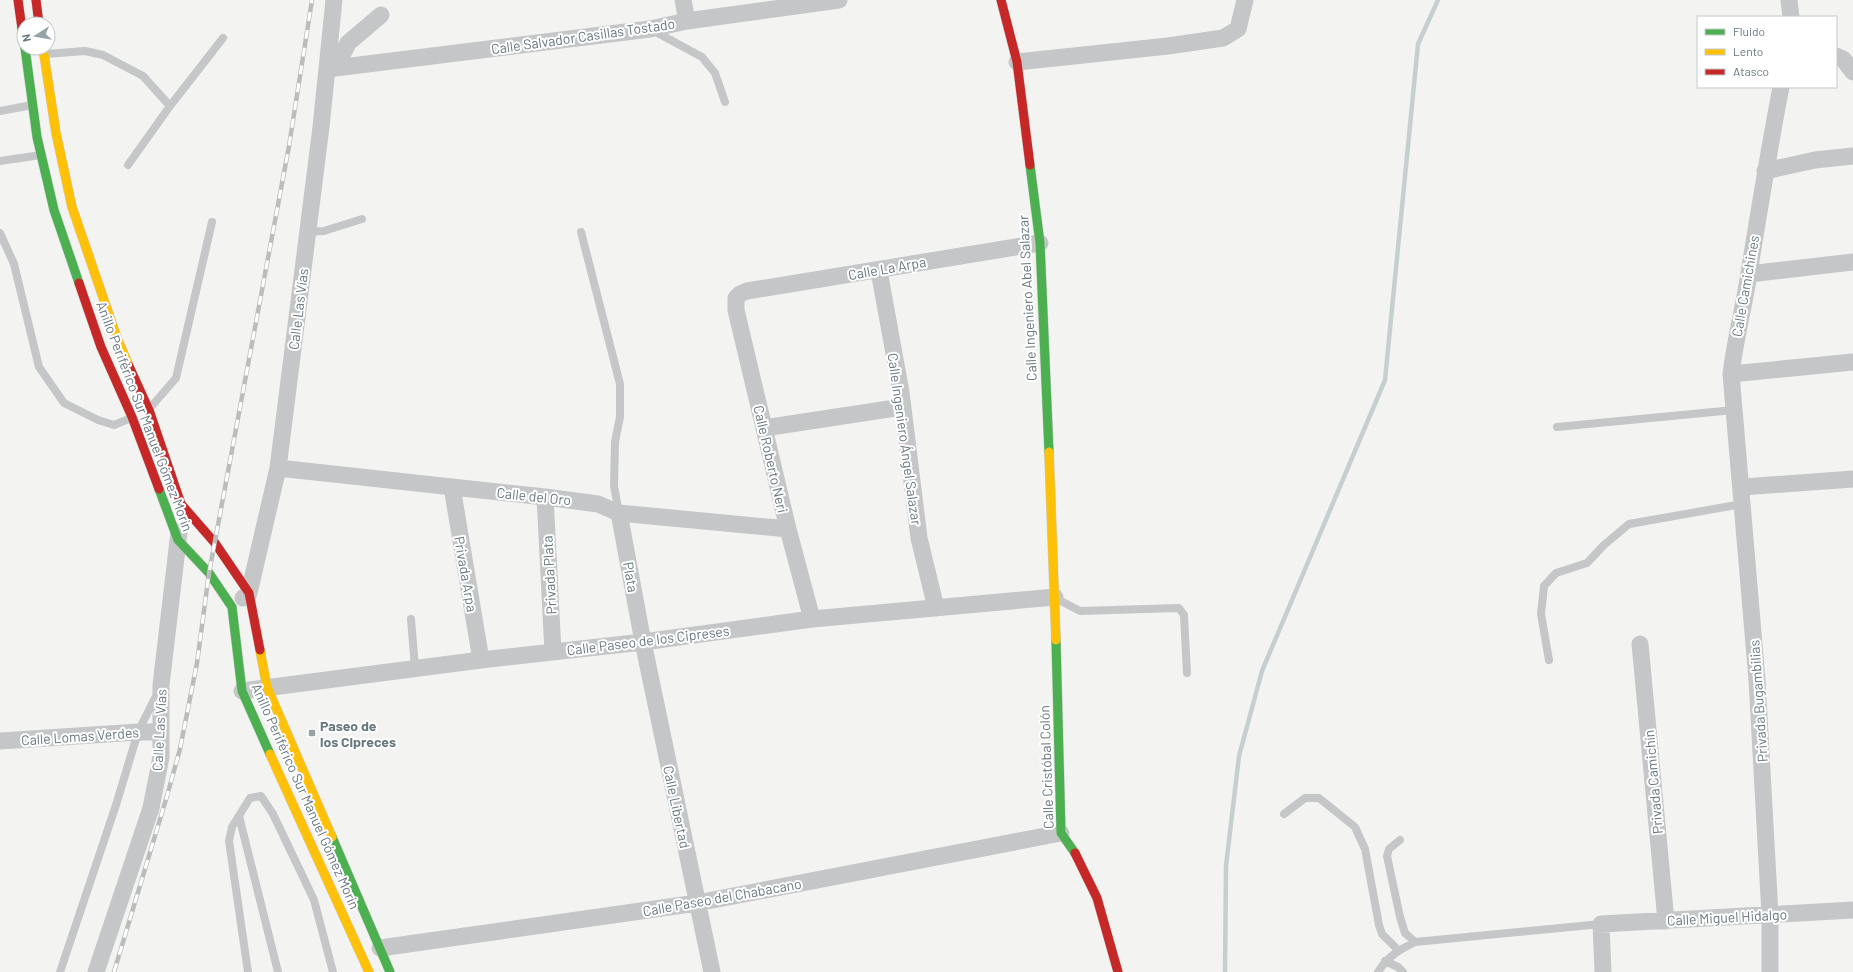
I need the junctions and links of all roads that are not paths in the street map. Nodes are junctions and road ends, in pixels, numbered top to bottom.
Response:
1 (18, 0) edge
2 (36, 0) edge
3 (334, 0) edge
4 (683, 0) edge
5 (839, 0) edge
6 (1001, 0) edge
7 (1246, 0) edge
8 (1789, 0) edge
9 (799, 2) edge
10 (380, 15) dead end
11 (20, 16) edge
12 (38, 16) edge
13 (1791, 16) edge
14 (688, 21) junction
15 (650, 29) junction
16 (224, 38) dead end
17 (56, 51) edge
18 (26, 56) edge
19 (44, 56) edge
20 (1837, 56) edge
21 (1017, 62) junction
22 (331, 68) junction
23 (1853, 72) edge
24 (1781, 88) edge
25 (725, 102) dead end
26 (33, 105) junction
27 (170, 106) junction
28 (0, 111) edge
29 (42, 155) junction
30 (1853, 156) edge
31 (0, 161) edge
32 (128, 165) dead end
33 (1764, 171) junction
34 (362, 219) dead end
35 (212, 222) dead end
36 (308, 232) junction
37 (581, 232) dead end
38 (0, 233) edge
39 (1040, 243) junction
40 (3, 244) edge
41 (1853, 262) edge
42 (879, 271) junction
43 (1749, 274) junction
44 (736, 298) joint
45 (1853, 362) edge
46 (1731, 374) junction
47 (902, 407) junction
48 (149, 410) junction
49 (1734, 410) junction
50 (132, 418) junction
51 (1557, 427) dead end
52 (764, 428) junction
53 (278, 468) junction
54 (1853, 479) edge
55 (452, 487) junction
56 (1742, 487) junction
57 (545, 497) junction
58 (182, 504) junction
59 (1742, 504) junction
60 (619, 513) junction
61 (788, 529) junction
62 (178, 540) junction
63 (249, 593) junction
64 (1055, 597) junction
65 (232, 607) junction
66 (936, 608) junction
67 (411, 619) dead end
68 (812, 619) junction
69 (643, 642) junction
70 (1640, 644) dead end
71 (553, 652) junction
72 (481, 660) junction
73 (1549, 660) dead end
74 (415, 668) junction
75 (1187, 672) dead end
76 (161, 685) junction
77 (267, 687) junction
78 (242, 691) junction
79 (138, 732) junction
80 (160, 732) junction
81 (0, 741) edge
82 (1284, 814) dead end
83 (239, 816) junction
84 (1061, 832) junction
85 (1400, 840) dead end
86 (697, 903) junction
87 (1853, 910) edge
88 (1770, 915) junction
89 (1666, 921) junction
90 (1601, 924) junction
91 (1415, 942) junction
92 (380, 948) junction
93 (1398, 950) junction
94 (1385, 961) junction
95 (60, 972) edge
96 (96, 972) edge
97 (248, 972) edge
98 (278, 972) edge
99 (333, 972) edge
100 (369, 972) edge
101 (390, 972) edge
102 (712, 972) edge
103 (1118, 972) edge
104 (1378, 972) edge
105 (1403, 972) edge
106 (1603, 972) edge
107 (1770, 972) edge

1 - 11 street
2 - 12 street
3 - 22 street, Calle Las Vías
4 - 14 street
5 - 9 street, Calle Salvador Casillas Tostado
6 - 21 street, Calle Ingeniero Abel Salazar
7 - 21 street
8 - 13 street
9 - 14 street, Calle Salvador Casillas Tostado
10 - 22 street
14 - 15 street, Calle Salvador Casillas Tostado
15 - 22 street, Calle Salvador Casillas Tostado
15 - 25 lane
16 - 27 lane
17 - 27 lane
18 - 26 street, Anillo Periférico Sur Manuel Gómez Morín
19 - 48 street, Anillo Periférico Sur Manuel Gómez Morín
20 - 23 street
21 - 39 street, Calle Ingeniero Abel Salazar
22 - 36 street, Calle Las Vías
24 - 33 street, Calle Camichines
26 - 28 lane
26 - 29 street, Anillo Periférico Sur Manuel Gómez Morín
27 - 32 lane
29 - 31 lane
29 - 50 street, Anillo Periférico Sur Manuel Gómez Morín
30 - 33 street
33 - 43 street, Calle Camichines
34 - 36 lane
35 - 48 lane
36 - 53 street, Calle Las Vías
37 - 60 lane
38 - 40 lane
39 - 42 street, Calle La Arpa
39 - 64 street, Calle Ingeniero Abel Salazar
40 - 50 lane
41 - 43 street
42 - 44 street, Calle La Arpa
42 - 47 street, Calle Ingeniero Ángel Salazar
43 - 46 street, Calle Camichines
44 - 52 street, Calle Roberto Neri
45 - 46 street
46 - 49 street, Calle Camichines
47 - 52 street
47 - 66 street, Calle Ingeniero Ángel Salazar
48 - 58 street, Anillo Periférico Sur Manuel Gómez Morín
49 - 51 lane
49 - 56 street, Calle Camichines
50 - 62 street, Anillo Periférico Sur Manuel Gómez Morín
52 - 61 street, Calle Roberto Neri
53 - 55 street, Calle del Oro
53 - 63 street, Calle Las Vías
54 - 56 street
55 - 57 street, Calle del Oro
55 - 72 street, Privada Arpa
56 - 59 street, Privada Bugambilias
57 - 60 street, Calle del Oro
57 - 71 street, Privada Plata
58 - 62 street, Calle Las Vías
58 - 63 street, Anillo Periférico Sur Manuel Gómez Morín
59 - 73 lane
59 - 88 street, Privada Bugambilias
60 - 61 street, Calle del Oro
60 - 69 street, Plata
61 - 68 street, Calle Roberto Neri
62 - 65 street, Anillo Periférico Sur Manuel Gómez Morín
62 - 76 street, Calle Las Vías
63 - 65 street
63 - 77 street, Anillo Periférico Sur Manuel Gómez Morín
64 - 66 street, Calle Paseo de los Cipreses
64 - 75 lane
64 - 84 street, Calle Cristóbal Colón
65 - 78 street, Anillo Periférico Sur Manuel Gómez Morín
66 - 68 street, Calle Paseo de los Cipreses
67 - 74 lane
68 - 69 street, Calle Paseo de los Cipreses
69 - 71 street, Calle Paseo de los Cipreses
69 - 86 street, Calle Libertad
70 - 89 street, Privada Camichín
71 - 72 street, Calle Paseo de los Cipreses
72 - 74 street, Calle Paseo de los Cipreses
74 - 77 street, Calle Paseo de los Cipreses
76 - 79 lane
76 - 80 street, Calle Las Vías
77 - 78 street, Calle Paseo de los Cipreses
77 - 92 street, Anillo Periférico Sur Manuel Gómez Morín
78 - 100 street, Anillo Periférico Sur Manuel Gómez Morín
79 - 80 street, Calle Lomas Verdes
79 - 81 street, Calle Lomas Verdes
79 - 95 lane
80 - 96 street, Calle Las Vías
82 - 93 lane
83 - 97 lane
83 - 98 lane
83 - 99 lane
84 - 86 street, Calle Paseo del Chabacano
84 - 103 street, Calle Cristóbal Colón
85 - 91 lane
86 - 92 street, Calle Paseo del Chabacano
86 - 102 street, Calle Libertad
87 - 88 street, Calle Miguel Hidalgo
88 - 89 street, Calle Miguel Hidalgo
88 - 107 street, Privada Bugambilias
89 - 90 street, Calle Miguel Hidalgo
90 - 91 lane
90 - 106 street
91 - 93 lane
92 - 101 street, Anillo Periférico Sur Manuel Gómez Morín
93 - 94 lane
94 - 104 lane
94 - 105 lane

